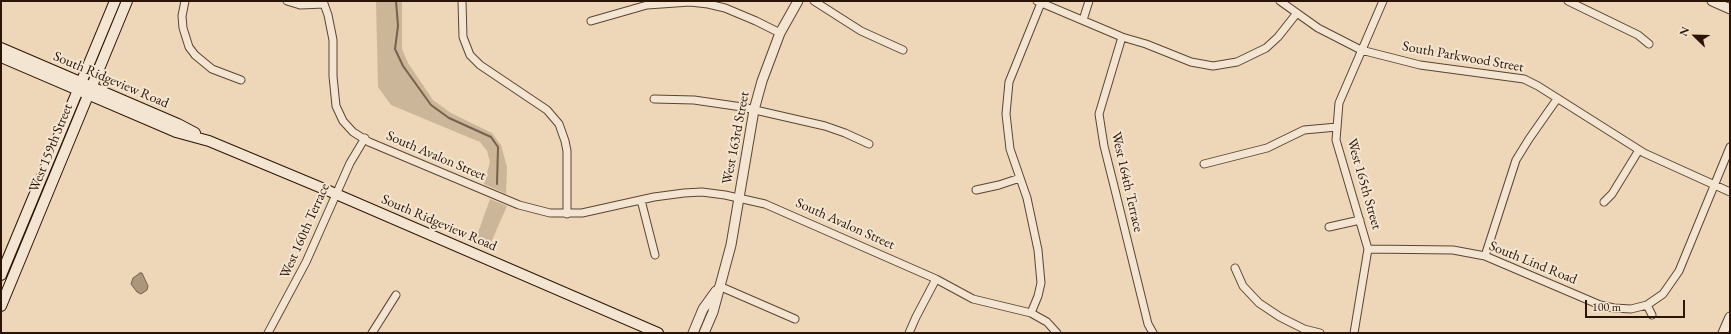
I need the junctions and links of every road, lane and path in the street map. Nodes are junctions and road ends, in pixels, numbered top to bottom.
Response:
1 (115, 1) edge
2 (127, 1) edge
3 (185, 1) edge
4 (287, 1) edge
5 (462, 1) edge
6 (798, 1) edge
7 (814, 1) edge
8 (1089, 1) edge
9 (1280, 1) edge
10 (1383, 1) edge
11 (1568, 1) edge
12 (1712, 1) edge
13 (1039, 2) edge
14 (323, 3) edge
15 (1730, 9) edge
16 (1296, 13) junction
17 (1083, 20) junction
18 (591, 21) dead end
19 (780, 34) junction
20 (1122, 37) junction
21 (1649, 44) dead end
22 (1, 48) edge
23 (903, 50) dead end
24 (1361, 50) junction
25 (1, 57) edge
26 (241, 80) dead end
27 (80, 86) junction
28 (90, 90) junction
29 (654, 99) dead end
30 (1557, 99) junction
31 (754, 110) junction
32 (1337, 127) junction
33 (365, 138) junction
34 (869, 144) dead end
35 (1730, 147) edge
36 (1639, 150) junction
37 (1204, 164) dead end
38 (1020, 178) junction
39 (1715, 186) junction
40 (976, 190) dead end
41 (1730, 192) edge
42 (336, 194) junction
43 (739, 198) junction
44 (642, 200) junction
45 (1604, 202) dead end
46 (567, 214) junction
47 (1360, 220) junction
48 (1329, 227) dead end
49 (1368, 249) junction
50 (655, 255) dead end
51 (1484, 256) junction
52 (1235, 268) dead end
53 (1, 275) edge
54 (936, 279) junction
55 (719, 286) junction
56 (396, 295) dead end
57 (1, 303) edge
58 (1647, 305) junction
59 (1031, 313) junction
60 (1652, 315) dead end
61 (1730, 317) edge
62 (795, 319) dead end
63 (268, 333) edge
64 (372, 333) edge
65 (658, 333) edge
66 (693, 333) edge
67 (704, 333) edge
68 (910, 333) edge
69 (1057, 333) edge
70 (1153, 333) edge
71 (1320, 333) edge
72 (1354, 333) edge
73 (1723, 333) edge

1 - 27 main road, West 159th Street
2 - 28 main road, West 159th Street
3 - 26 street
4 - 14 street, South Avalon Street
5 - 46 street
6 - 19 street, West 163rd Street
7 - 23 street
8 - 17 street
9 - 16 street, South Parkwood Street
10 - 24 street, West 165th Street
11 - 21 street
12 - 15 street
13 - 17 street
13 - 38 street
14 - 33 street, South Avalon Street
16 - 20 street
16 - 24 street, South Parkwood Street
17 - 20 street
18 - 19 street
19 - 31 street, West 163rd Street
20 - 70 street, West 164th Terrace
22 - 27 main road, South Ridgeview Road
24 - 30 street, South Parkwood Street
24 - 32 street, West 165th Street
25 - 27 main road, South Ridgeview Road
27 - 28 main road, South Ridgeview Road
27 - 53 main road, West 159th Street
28 - 42 main road, South Ridgeview Road
28 - 57 main road, West 159th Street
29 - 31 street
30 - 36 street, South Parkwood Street
30 - 51 street
31 - 34 street
31 - 43 street, West 163rd Street
32 - 37 street
32 - 47 street, West 165th Street
33 - 42 street, West 160th Terrace
33 - 46 street, South Avalon Street
35 - 39 street, South Lind Road
36 - 39 street, South Parkwood Street
36 - 45 street
38 - 40 street
38 - 59 street
39 - 41 street, South Parkwood Street
39 - 58 street, South Lind Road
42 - 63 street, West 160th Terrace
42 - 65 main road, South Ridgeview Road
43 - 44 street, South Avalon Street
43 - 54 street, South Avalon Street
43 - 55 street, West 163rd Street
44 - 46 street, South Avalon Street
44 - 50 street
47 - 48 street
47 - 49 street, West 165th Street
49 - 51 street, South Lind Road
49 - 72 street, West 165th Street
51 - 58 street, South Lind Road
52 - 71 street
54 - 59 street, South Avalon Street
54 - 68 street
55 - 62 street
55 - 66 street, West 163rd Street
55 - 67 street, West 163rd Street
56 - 64 street
58 - 60 street
59 - 69 street, South Avalon Street
61 - 73 street

